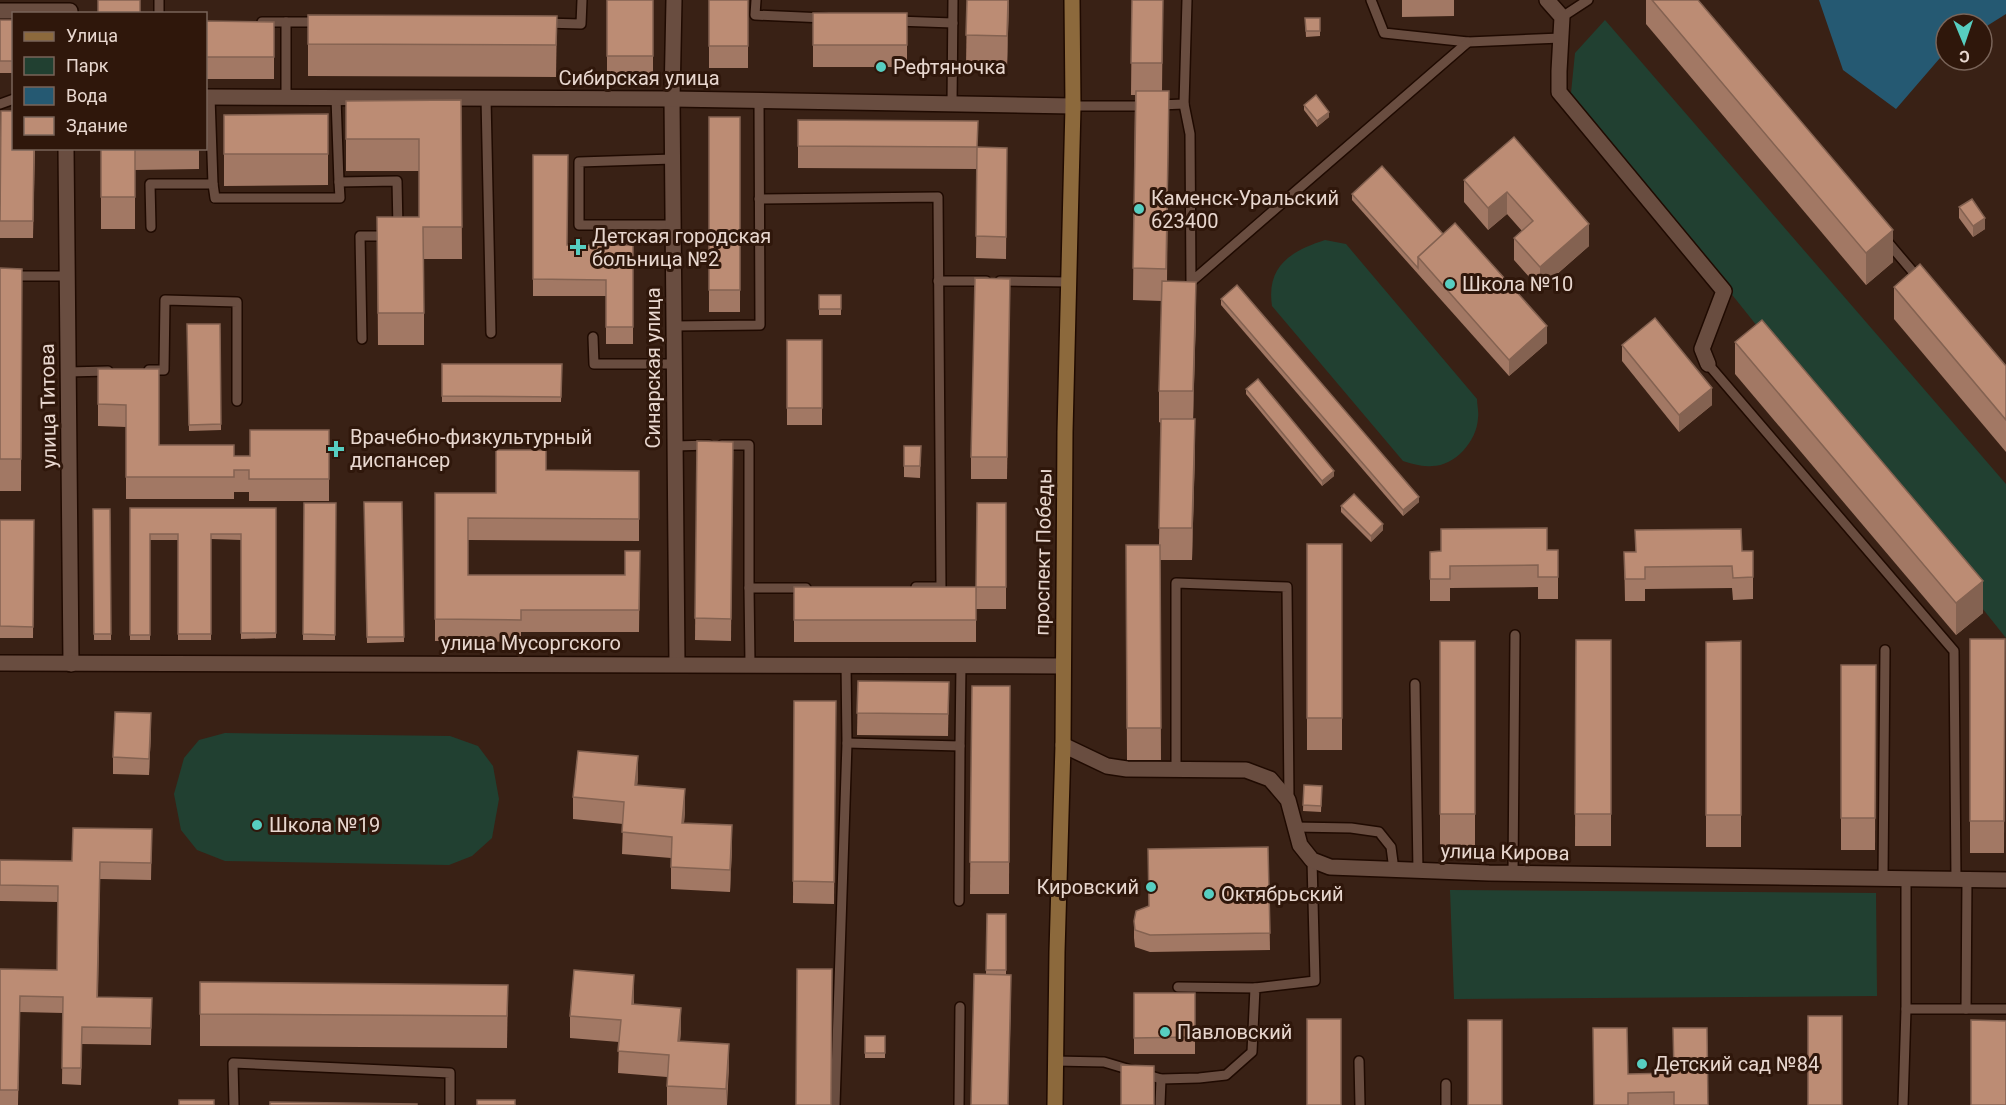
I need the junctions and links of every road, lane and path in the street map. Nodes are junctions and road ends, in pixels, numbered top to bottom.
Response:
1 (582, 0) edge
2 (674, 0) edge
3 (756, 0) edge
4 (953, 0) edge
5 (1072, 0) edge
6 (1187, 0) edge
7 (1371, 0) edge
8 (1547, 0) edge
9 (1588, 0) edge
10 (70, 8) edge
11 (0, 11) edge
12 (1562, 17) junction
13 (837, 18) edge
14 (883, 20) edge
15 (252, 22) edge
16 (286, 22) junction
17 (333, 22) edge
18 (534, 23) edge
19 (952, 23) junction
20 (1561, 38) junction
21 (1468, 42) junction
22 (208, 97) edge
23 (286, 97) junction
24 (336, 98) junction
25 (486, 98) junction
26 (672, 99) junction
27 (759, 100) junction
28 (952, 104) junction
29 (1184, 104) junction
30 (1073, 106) junction
31 (66, 150) edge
32 (673, 159) junction
33 (339, 182) junction
34 (213, 184) junction
35 (759, 199) junction
36 (673, 225) junction
37 (151, 227) dead end
38 (1877, 229) edge
39 (0, 276) edge
40 (67, 276) junction
41 (938, 281) junction
42 (1069, 282) junction
43 (1922, 283) edge
44 (674, 326) junction
45 (491, 333) dead end
46 (593, 337) dead end
47 (362, 339) dead end
48 (674, 364) junction
49 (1708, 364) joint
50 (143, 370) edge
51 (122, 371) edge
52 (68, 372) junction
53 (237, 402) dead end
54 (675, 446) junction
55 (905, 587) edge
56 (749, 588) junction
57 (821, 588) edge
58 (1515, 635) dead end
59 (1885, 650) dead end
60 (0, 663) edge
61 (71, 664) junction
62 (677, 664) junction
63 (750, 664) junction
64 (846, 664) junction
65 (962, 664) junction
66 (1063, 666) junction
67 (1415, 684) dead end
68 (847, 743) junction
69 (1063, 745) junction
70 (960, 746) junction
71 (1176, 770) junction
72 (1289, 804) junction
73 (1295, 827) junction
74 (1312, 860) junction
75 (1394, 870) junction
76 (1418, 871) junction
77 (1513, 874) junction
78 (1883, 878) junction
79 (1906, 878) junction
80 (1961, 879) junction
81 (2006, 880) edge
82 (959, 901) dead end
83 (1178, 987) dead end
84 (1255, 988) junction
85 (960, 1007) dead end
86 (1906, 1009) junction
87 (1966, 1009) junction
88 (2006, 1009) edge
89 (1055, 1061) junction
90 (1359, 1061) dead end
91 (1161, 1079) junction
92 (1446, 1084) dead end
93 (234, 1105) edge
94 (450, 1105) edge
95 (835, 1105) edge
96 (959, 1105) edge
97 (1055, 1105) edge
98 (1160, 1105) edge
99 (1360, 1105) edge
100 (1446, 1105) edge
101 (1903, 1105) edge

1 - 18 lane
2 - 26 street, Синарская улица
3 - 13 lane
4 - 19 lane
5 - 30 main road, проспект Победы
6 - 29 lane
7 - 21 lane
8 - 12 street
9 - 12 lane
10 - 11 street
12 - 20 street
14 - 19 lane
15 - 16 lane
16 - 17 lane
16 - 23 lane
19 - 28 lane
20 - 21 lane
20 - 49 street
21 - 29 lane
22 - 23 street, Сибирская улица
22 - 34 lane
23 - 24 street, Сибирская улица
24 - 25 street, Сибирская улица
24 - 33 lane
25 - 26 street, Сибирская улица
25 - 45 lane
26 - 27 street, Сибирская улица
26 - 32 street, Синарская улица
27 - 28 street, Сибирская улица
27 - 35 lane
28 - 30 street, Сибирская улица
29 - 30 lane
30 - 42 main road, проспект Победы
31 - 40 street, улица Титова
32 - 36 street, Синарская улица
32 - 36 lane
33 - 34 lane
33 - 47 lane
34 - 37 lane
35 - 41 lane
35 - 44 lane
36 - 44 street, Синарская улица
38 - 43 lane
39 - 40 lane
40 - 52 street, улица Титова
41 - 42 lane
41 - 55 lane
42 - 66 main road, проспект Победы
44 - 48 street, Синарская улица
46 - 48 lane
48 - 54 street, Синарская улица
49 - 80 lane
50 - 53 lane
51 - 52 lane
52 - 61 street, улица Титова
54 - 56 lane
54 - 62 street, Синарская улица
56 - 57 lane
56 - 63 lane
58 - 77 lane
59 - 78 lane
60 - 61 street, улица Мусоргского
61 - 62 street, улица Мусоргского
62 - 63 street, улица Мусоргского
63 - 64 street, улица Мусоргского
64 - 65 street, улица Мусоргского
64 - 68 lane
65 - 66 street, улица Мусоргского
65 - 70 lane
66 - 69 main road, проспект Победы
67 - 76 lane
68 - 70 lane
68 - 95 lane
69 - 71 street
69 - 89 main road, проспект Победы
70 - 82 lane
71 - 72 street
71 - 72 lane
72 - 73 street
73 - 74 street
73 - 75 lane
74 - 75 street, улица Кирова
74 - 84 lane
75 - 76 street, улица Кирова
76 - 77 street, улица Кирова
77 - 78 street, улица Кирова
78 - 79 street, улица Кирова
79 - 80 street, улица Кирова
79 - 86 lane
80 - 81 street, улица Кирова
80 - 87 lane
83 - 84 lane
84 - 91 lane
85 - 96 lane
86 - 87 lane
86 - 101 lane
87 - 88 lane
89 - 91 lane
89 - 97 main road, проспект Победы
90 - 99 lane
91 - 98 lane
92 - 100 lane
93 - 94 lane

